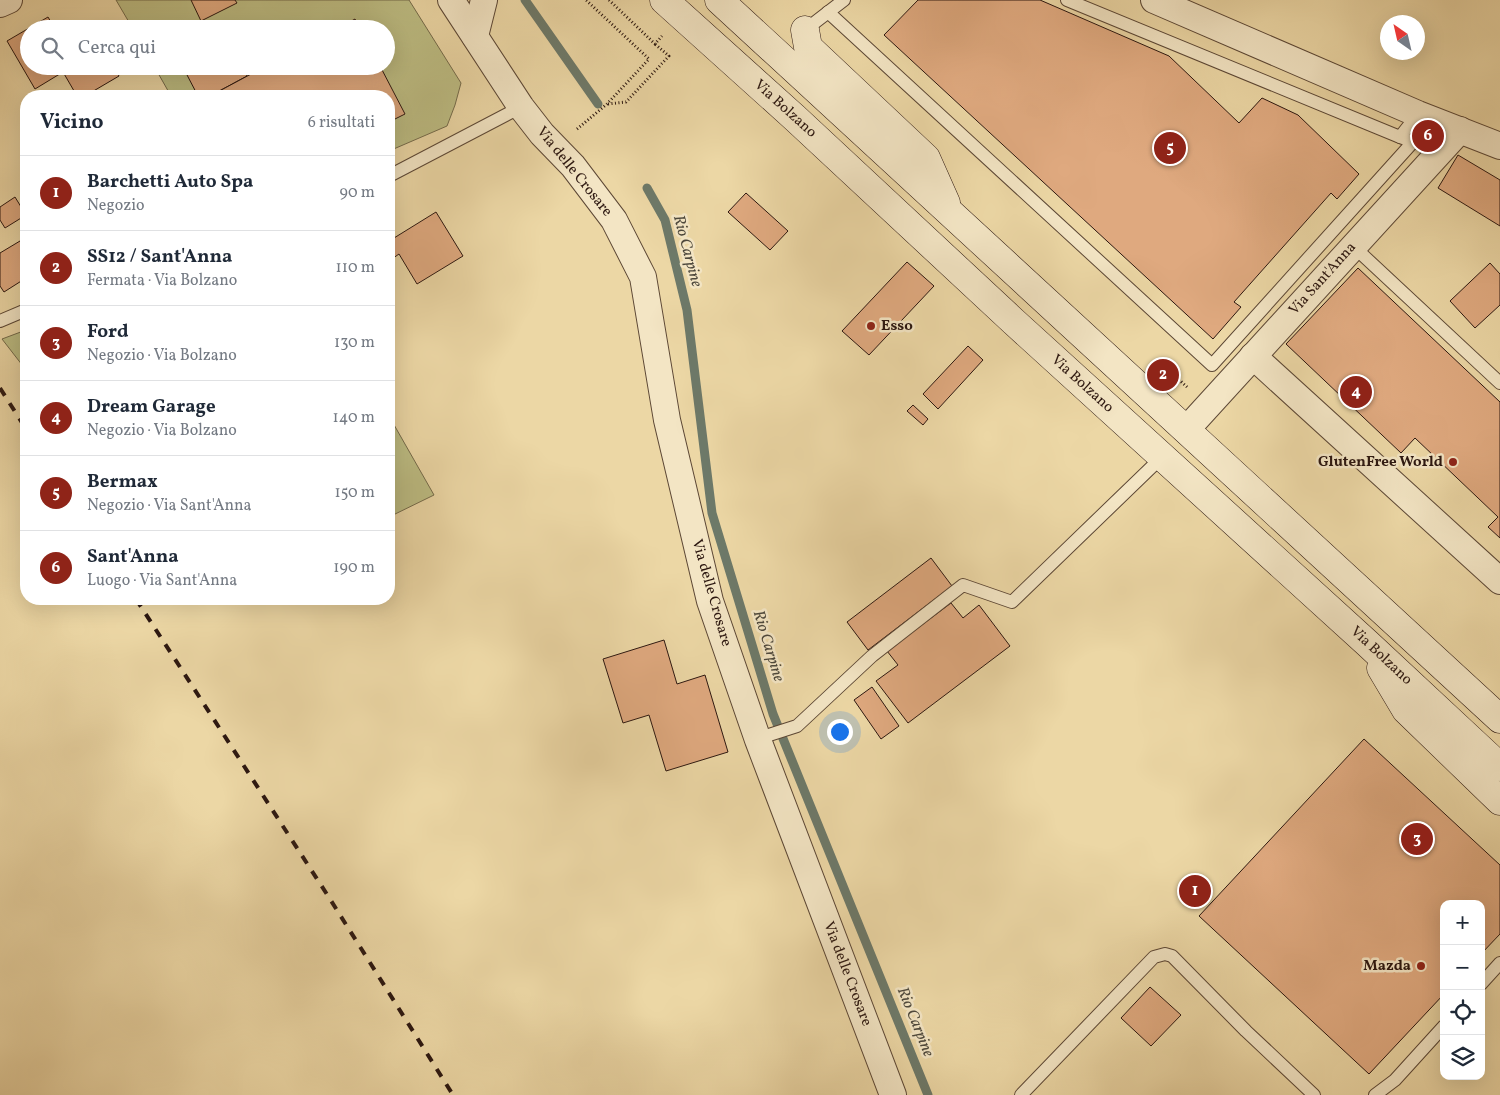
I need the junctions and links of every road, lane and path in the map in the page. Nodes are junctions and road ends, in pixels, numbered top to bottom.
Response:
1 (9, 0) edge
2 (451, 0) edge
3 (484, 0) edge
4 (586, 0) edge
5 (609, 0) edge
6 (664, 0) edge
7 (719, 0) edge
8 (844, 0) edge
9 (1067, 0) edge
10 (1154, 0) edge
11 (0, 4) edge
12 (828, 12) junction
13 (805, 30) joint
14 (665, 32) dead end
15 (475, 36) junction
16 (655, 44) junction
17 (607, 104) junction
18 (521, 107) junction
19 (1418, 114) junction
20 (1460, 130) junction
21 (574, 132) dead end
22 (1400, 136) junction
23 (1500, 146) edge
24 (395, 173) edge
25 (951, 214) junction
26 (1353, 246) junction
27 (20, 313) edge
28 (0, 321) edge
29 (1253, 356) junction
30 (1500, 384) edge
31 (1186, 430) junction
32 (1162, 457) junction
33 (1500, 581) edge
34 (1367, 643) junction
35 (1500, 719) edge
36 (763, 737) junction
37 (1500, 767) edge
38 (1500, 801) edge
39 (1500, 963) edge
40 (1485, 980) edge
41 (1440, 1030) edge
42 (893, 1095) edge
43 (1021, 1095) edge
44 (1314, 1095) edge
45 (1375, 1095) edge

1 - 11 street
2 - 15 street, Via delle Crosare
3 - 15 street
4 - 17 path
5 - 16 path
6 - 32 main road, Via Bolzano
7 - 25 main road
8 - 12 lane
9 - 22 lane
10 - 19 street
12 - 13 lane
12 - 22 lane
13 - 25 main road
14 - 16 path
15 - 18 street, Via delle Crosare
16 - 17 path
17 - 21 path
18 - 24 lane
18 - 36 street, Via delle Crosare
19 - 20 street
19 - 22 lane
20 - 23 street
20 - 26 street, Via Sant'Anna
25 - 31 main road
26 - 29 street, Via Sant'Anna
26 - 30 lane
27 - 28 lane
29 - 31 street, Via Sant'Anna
29 - 33 street
31 - 35 main road
32 - 34 main road, Via Bolzano
32 - 36 lane
34 - 37 main road, Via Bolzano
34 - 38 main road
36 - 42 street, Via delle Crosare
39 - 40 lane
41 - 45 lane
43 - 44 lane

